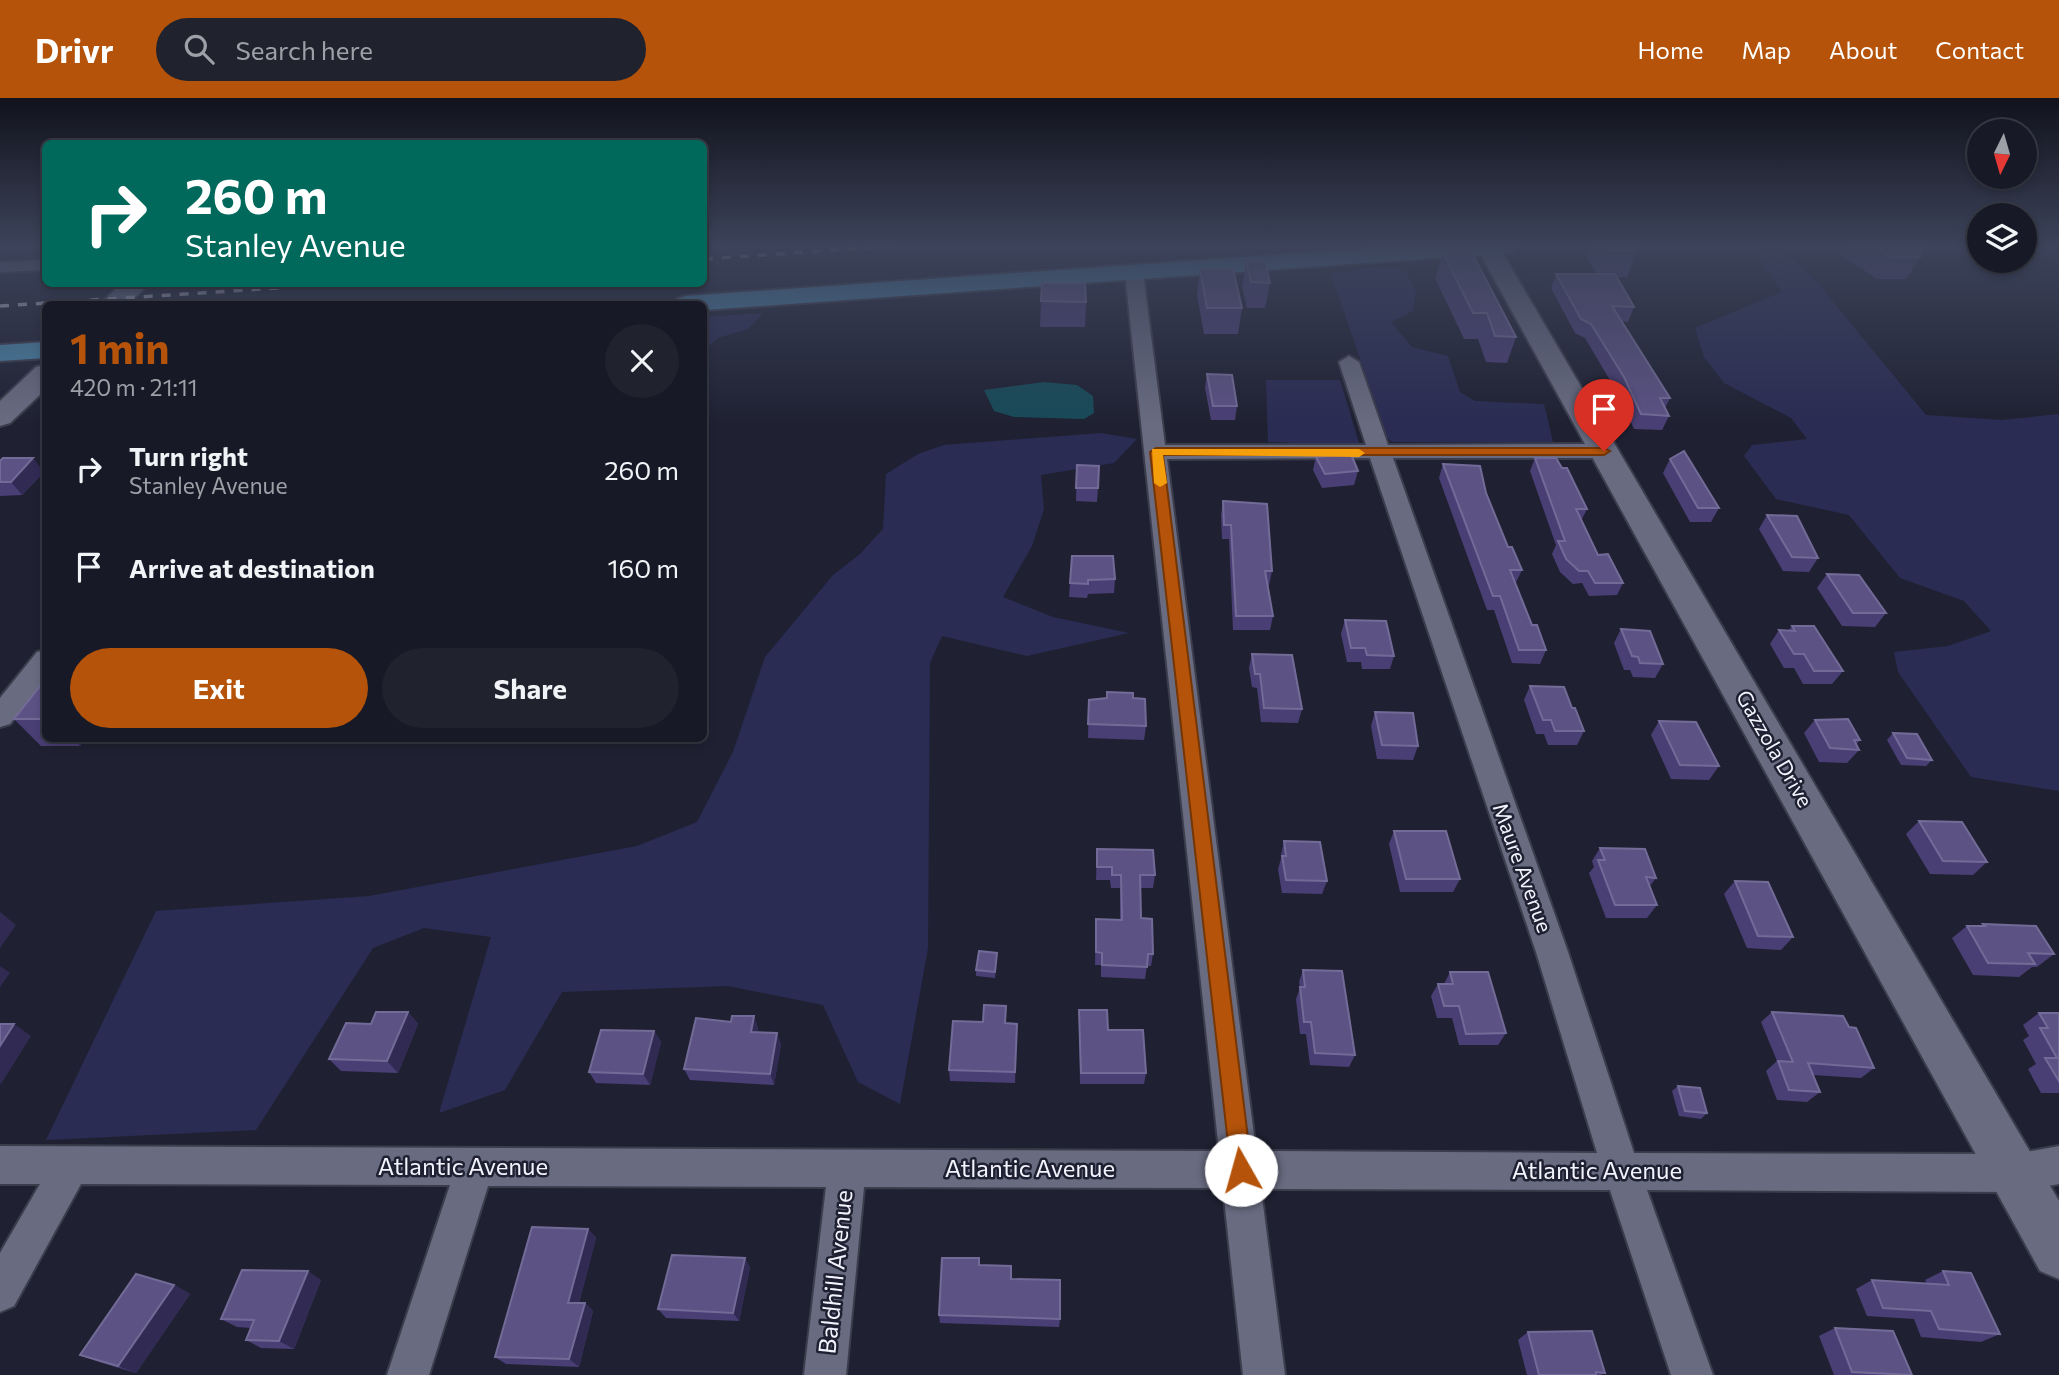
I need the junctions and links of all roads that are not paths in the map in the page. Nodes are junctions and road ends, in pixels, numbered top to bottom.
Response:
1 (1138, 306) edge
2 (1528, 306) edge
3 (42, 350) edge
4 (0, 353) edge
5 (1349, 362) dead end
6 (42, 377) edge
7 (0, 417) edge
8 (1604, 451) junction
9 (1156, 452) junction
10 (1378, 453) junction
11 (42, 664) edge
12 (0, 717) edge
13 (0, 1165) edge
14 (71, 1165) junction
15 (2059, 1165) edge
16 (475, 1167) junction
17 (846, 1168) junction
18 (1241, 1170) junction
19 (1623, 1172) junction
20 (2015, 1173) junction
21 (2059, 1252) edge
22 (0, 1292) edge
23 (408, 1375) edge
24 (825, 1375) edge
25 (1264, 1375) edge
26 (1692, 1375) edge

1 - 9 street
2 - 8 street, Gazzola Drive
3 - 4 main road
5 - 10 street, Maure Avenue
6 - 7 street
8 - 10 street
8 - 20 street, Gazzola Drive
9 - 10 street
9 - 18 street
10 - 19 street, Maure Avenue
11 - 12 street
13 - 14 street, Atlantic Avenue
14 - 16 street, Atlantic Avenue
14 - 22 street
15 - 20 street, Atlantic Avenue
16 - 17 street, Atlantic Avenue
16 - 23 street
17 - 18 street, Atlantic Avenue
17 - 24 street, Baldhill Avenue
18 - 19 street, Atlantic Avenue
18 - 25 street
19 - 20 street, Atlantic Avenue
19 - 26 street, Maure Avenue
20 - 21 street, Gazzola Drive

